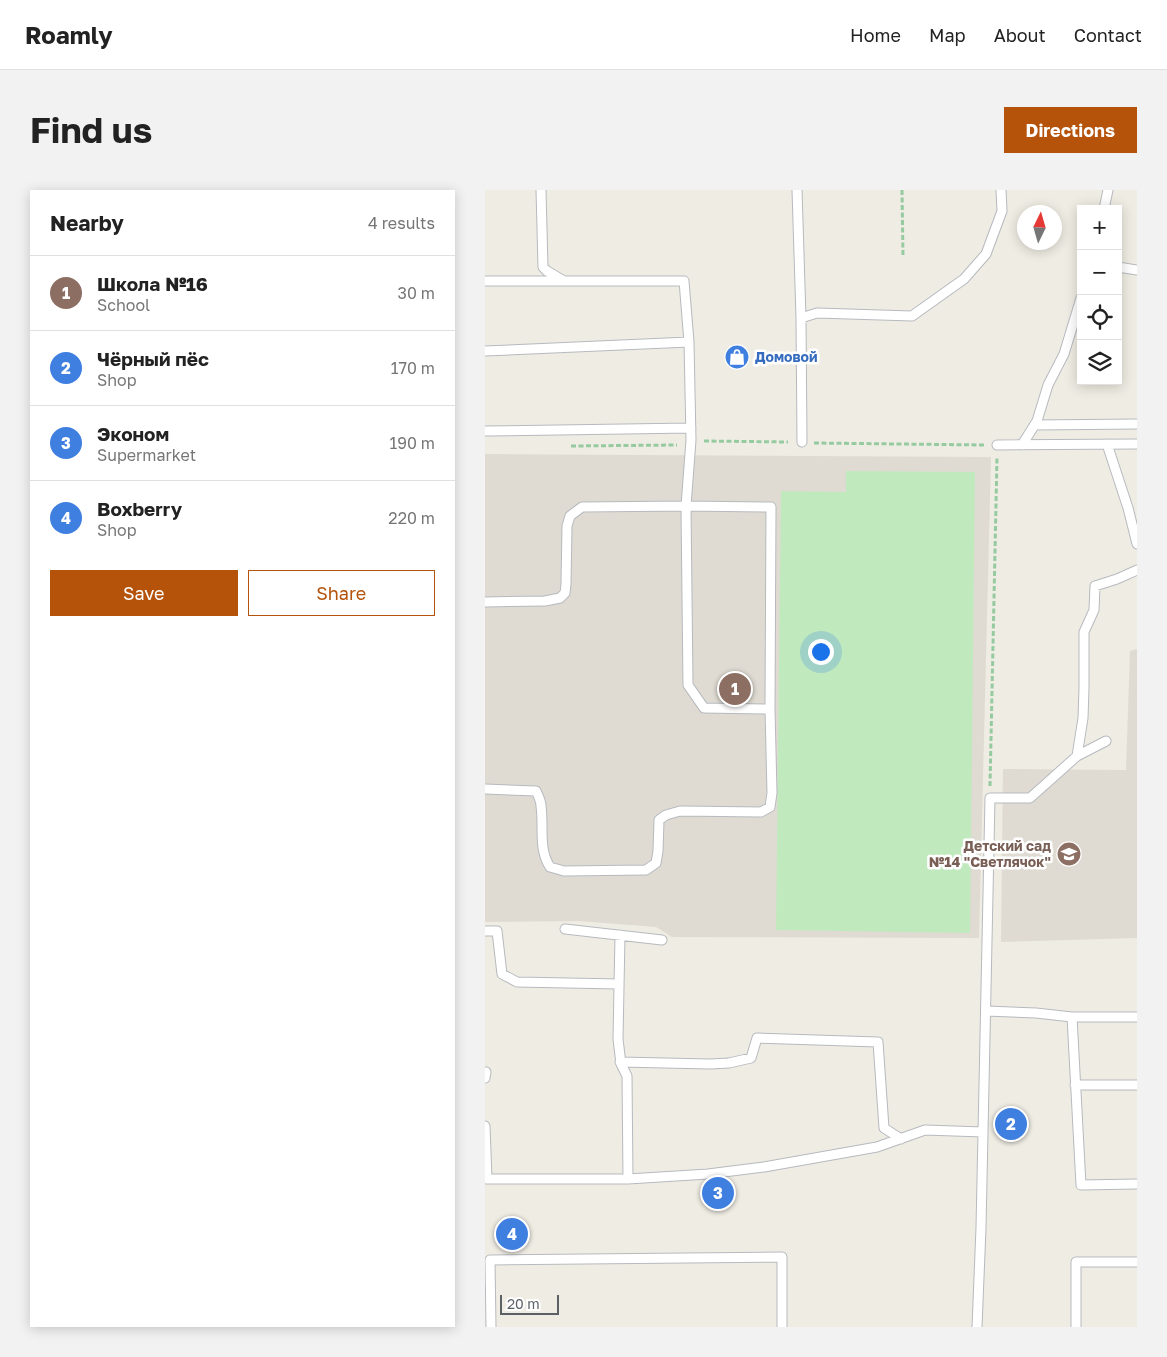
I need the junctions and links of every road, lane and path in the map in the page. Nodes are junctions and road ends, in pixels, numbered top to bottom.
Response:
1 (541, 190) edge
2 (797, 190) edge
3 (901, 190) edge
4 (1001, 190) edge
5 (1108, 190) edge
6 (1105, 205) edge
7 (903, 257) dead end
8 (1122, 268) edge
9 (1137, 270) edge
10 (485, 281) edge
11 (565, 281) junction
12 (1077, 311) edge
13 (801, 318) junction
14 (689, 342) junction
15 (485, 351) edge
16 (1137, 424) edge
17 (1035, 425) junction
18 (691, 428) junction
19 (485, 431) edge
20 (691, 442) junction
21 (802, 442) junction
22 (1107, 444) junction
23 (1137, 444) edge
24 (997, 445) junction
25 (1022, 445) junction
26 (563, 446) dead end
27 (686, 506) junction
28 (1135, 524) edge
29 (1137, 544) edge
30 (1137, 570) edge
31 (485, 602) edge
32 (770, 709) junction
33 (1106, 741) dead end
34 (1077, 756) junction
35 (485, 789) edge
36 (990, 798) junction
37 (565, 929) dead end
38 (485, 931) edge
39 (619, 936) junction
40 (662, 940) dead end
41 (619, 984) junction
42 (985, 1011) junction
43 (1071, 1017) junction
44 (1137, 1017) edge
45 (620, 1062) junction
46 (486, 1072) edge
47 (485, 1078) edge
48 (1137, 1085) edge
49 (1075, 1086) junction
50 (485, 1126) edge
51 (983, 1132) junction
52 (901, 1138) junction
53 (628, 1179) junction
54 (486, 1180) edge
55 (1137, 1184) edge
56 (1137, 1262) edge
57 (491, 1327) edge
58 (782, 1327) edge
59 (977, 1327) edge
60 (1076, 1327) edge

1 - 11 lane
2 - 13 lane
3 - 7 path
4 - 13 lane
5 - 6 lane
8 - 9 lane
10 - 11 lane
11 - 14 lane
12 - 17 lane
13 - 21 lane
14 - 15 lane
14 - 18 lane
16 - 17 lane
17 - 25 lane
18 - 19 lane
18 - 20 lane
20 - 21 path
20 - 26 path
20 - 27 lane
21 - 24 path
22 - 23 lane
22 - 25 lane
22 - 28 lane
24 - 25 lane
24 - 36 path
27 - 31 lane
27 - 32 lane
27 - 32 lane
28 - 29 lane
30 - 34 lane
32 - 35 lane
33 - 34 lane
34 - 36 lane
36 - 42 lane
37 - 39 lane
38 - 41 lane
39 - 40 lane
39 - 41 lane
41 - 45 lane
42 - 43 lane
42 - 51 lane
43 - 44 lane
43 - 49 lane
45 - 52 lane
45 - 53 lane
46 - 47 lane
48 - 49 lane
49 - 55 lane
50 - 54 lane
51 - 52 lane
51 - 59 lane
52 - 53 lane
53 - 54 lane
56 - 60 lane
57 - 58 lane

